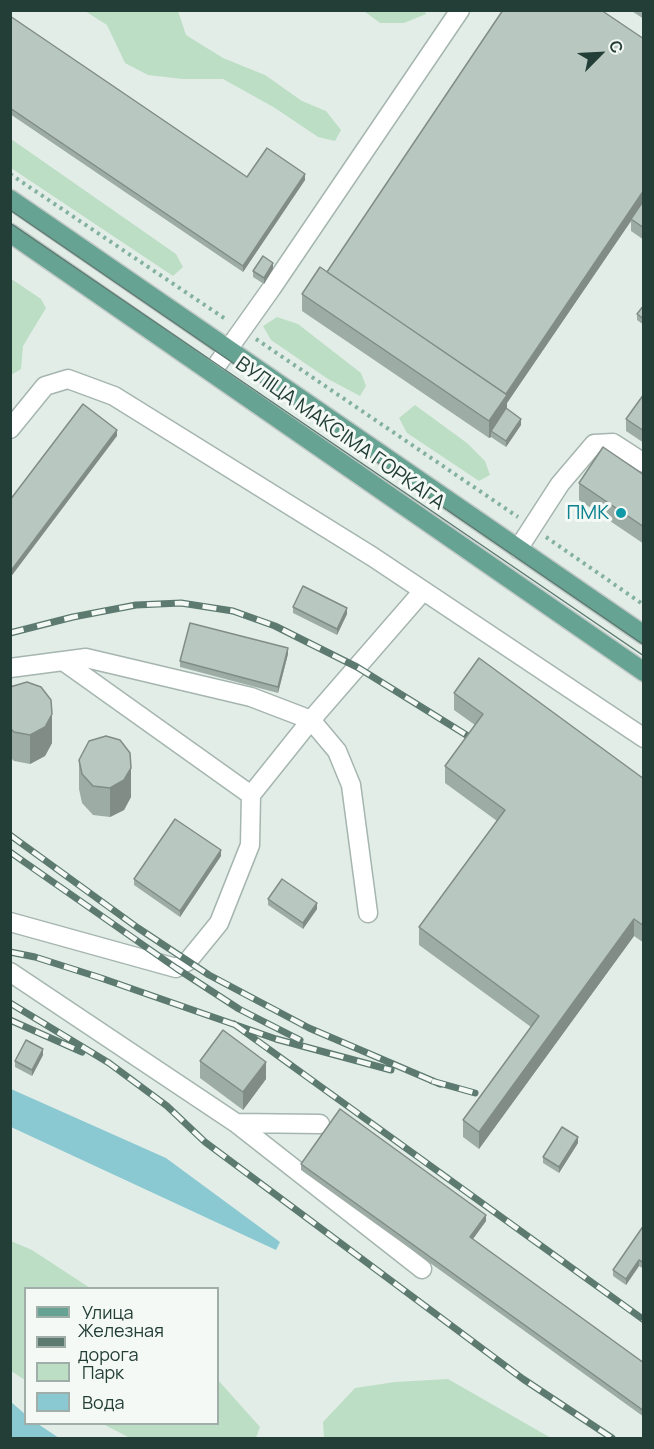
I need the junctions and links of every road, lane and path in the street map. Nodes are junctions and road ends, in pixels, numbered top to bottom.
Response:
1 (460, 10) edge
2 (10, 174) edge
3 (10, 199) edge
4 (10, 233) edge
5 (242, 330) junction
6 (228, 349) junction
7 (212, 372) junction
8 (10, 429) edge
9 (644, 463) edge
10 (532, 527) junction
11 (519, 549) junction
12 (423, 591) junction
13 (644, 605) edge
14 (644, 635) edge
15 (63, 661) junction
16 (10, 668) edge
17 (644, 672) edge
18 (311, 720) junction
19 (644, 738) edge
20 (251, 795) junction
21 (368, 913) dead end
22 (10, 922) edge
23 (10, 972) edge
24 (236, 1123) junction
25 (320, 1124) dead end
26 (422, 1269) dead end

1 - 5 street
2 - 5 path
3 - 6 main road, ВУЛІЦА МАКСІМА ГОРКАГА
4 - 7 main road, ВУЛІЦА МАКСІМА ГОРКАГА
5 - 6 street
5 - 10 path
6 - 7 street
6 - 11 main road, ВУЛІЦА МАКСІМА ГОРКАГА
7 - 17 main road, ВУЛІЦА МАКСІМА ГОРКАГА
8 - 12 street
9 - 10 street
10 - 11 street
10 - 13 path
11 - 14 main road, ВУЛІЦА МАКСІМА ГОРКАГА
12 - 18 street
12 - 19 street
15 - 16 street
15 - 18 street
15 - 20 street
18 - 20 street
18 - 21 street
20 - 22 street
23 - 24 street
24 - 25 street
24 - 26 street

